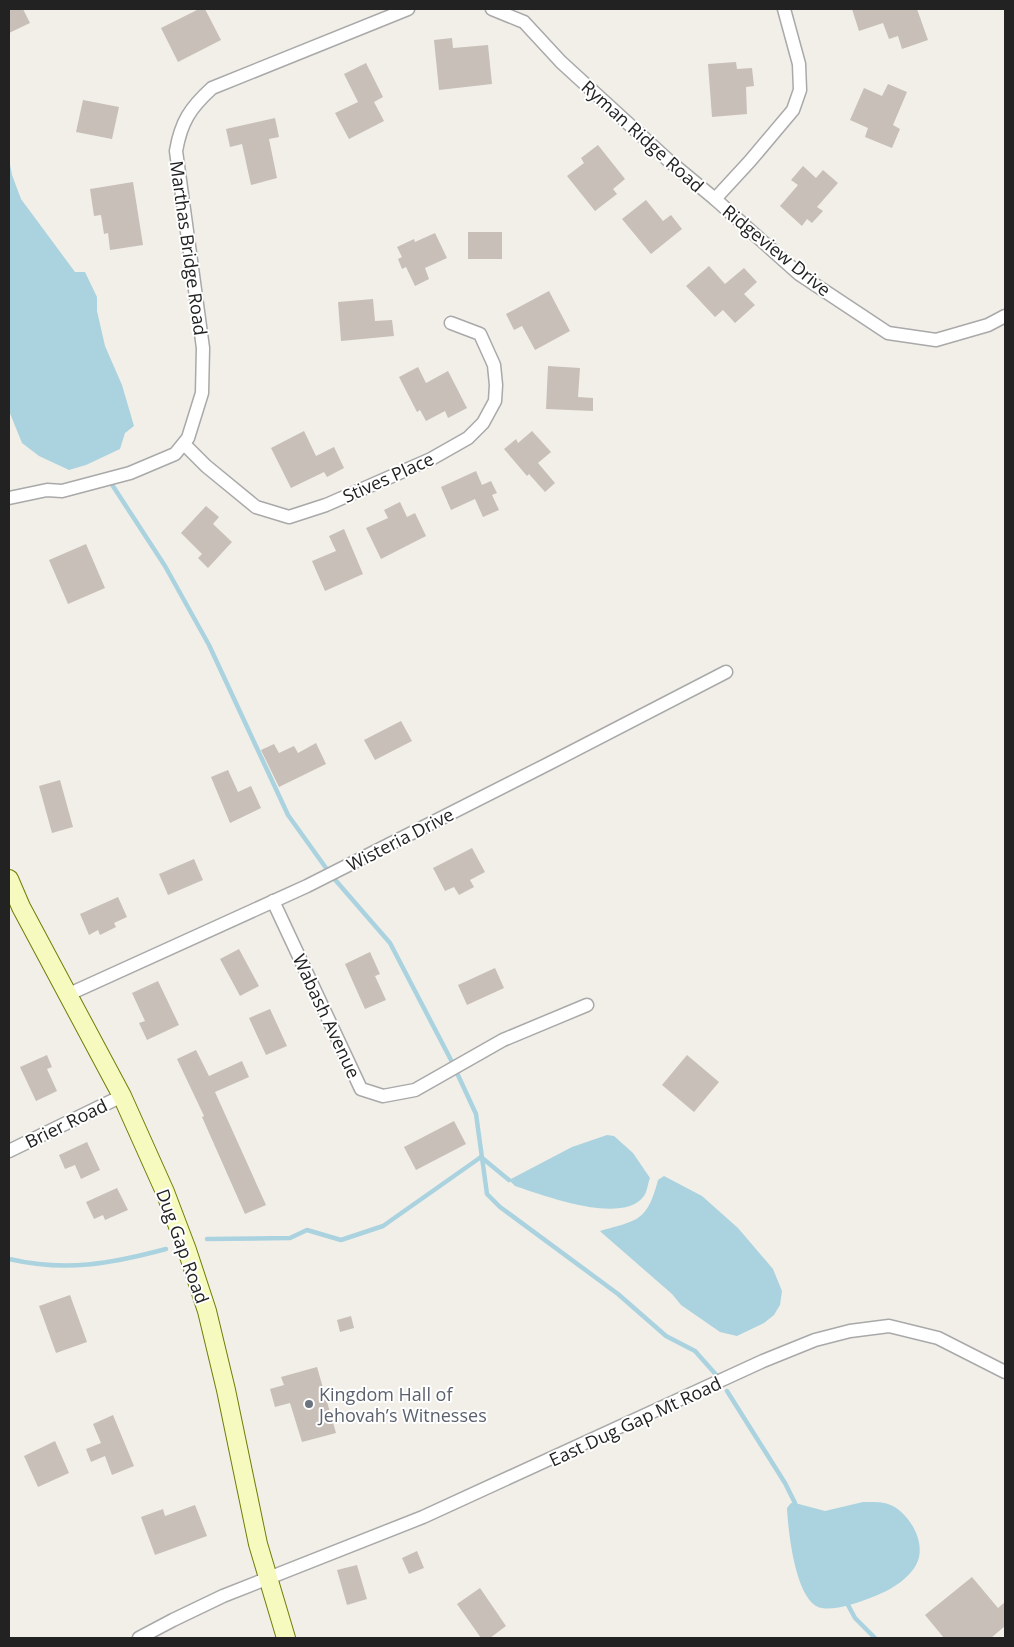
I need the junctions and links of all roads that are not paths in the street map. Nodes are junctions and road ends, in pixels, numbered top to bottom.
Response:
1 (408, 9) edge
2 (492, 9) edge
3 (784, 9) edge
4 (714, 199) junction
5 (1005, 316) edge
6 (451, 323) dead end
7 (184, 444) junction
8 (10, 497) edge
9 (726, 672) dead end
10 (9, 880) edge
11 (273, 901) junction
12 (67, 995) junction
13 (587, 1005) dead end
14 (122, 1096) junction
15 (9, 1151) edge
16 (1005, 1372) edge
17 (268, 1577) junction
18 (139, 1638) edge
19 (286, 1638) edge

1 - 7 street, Marthas Bridge Road
2 - 4 street, Ryman Ridge Road
3 - 4 street, Ryman Ridge Road
4 - 5 street, Ridgeview Drive
6 - 7 street, Stives Place
7 - 8 street
9 - 11 street, Wisteria Drive
10 - 12 street, Dug Gap Road
11 - 12 street, Wisteria Drive
11 - 13 street, Wabash Avenue
12 - 14 street, Dug Gap Road
14 - 15 street, Brier Road
14 - 17 street, Dug Gap Road
16 - 17 street, East Dug Gap Mt Road
17 - 18 street, East Dug Gap Mt Road
17 - 19 street, Dug Gap Road

